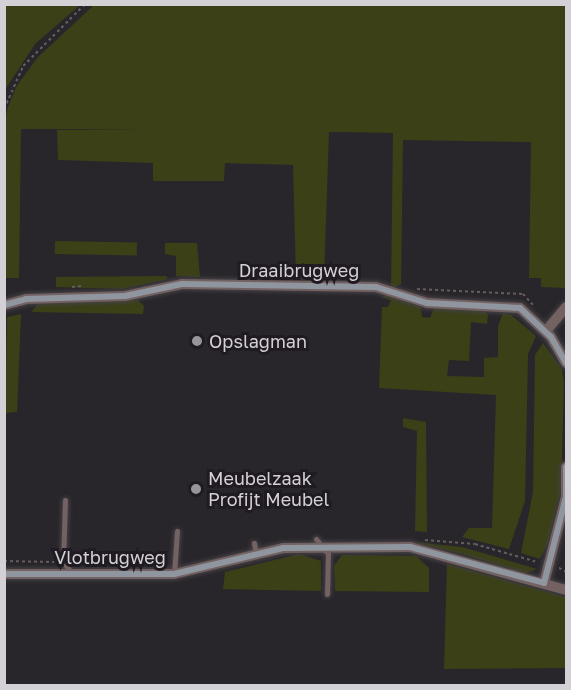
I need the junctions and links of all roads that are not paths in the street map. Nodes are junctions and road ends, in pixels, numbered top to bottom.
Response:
1 (4, 305) edge
2 (567, 307) edge
3 (546, 331) junction
4 (567, 363) edge
5 (567, 467) edge
6 (65, 500) dead end
7 (564, 524) edge
8 (177, 531) dead end
9 (254, 543) dead end
10 (319, 543) junction
11 (256, 556) junction
12 (4, 574) edge
13 (72, 574) junction
14 (174, 574) junction
15 (544, 583) junction
16 (567, 590) edge
17 (327, 594) dead end

1 - 3 street, Draaibrugweg
2 - 3 street
3 - 4 street, Draaibrugweg
5 - 7 street
6 - 13 lane
7 - 15 street
8 - 14 lane
9 - 11 lane
10 - 11 street, Vlotbrugweg
10 - 15 street, Vlotbrugweg
10 - 17 lane
11 - 14 street, Vlotbrugweg
12 - 13 street, Vlotbrugweg
13 - 14 street, Vlotbrugweg
15 - 16 street, Vlotbrugweg

